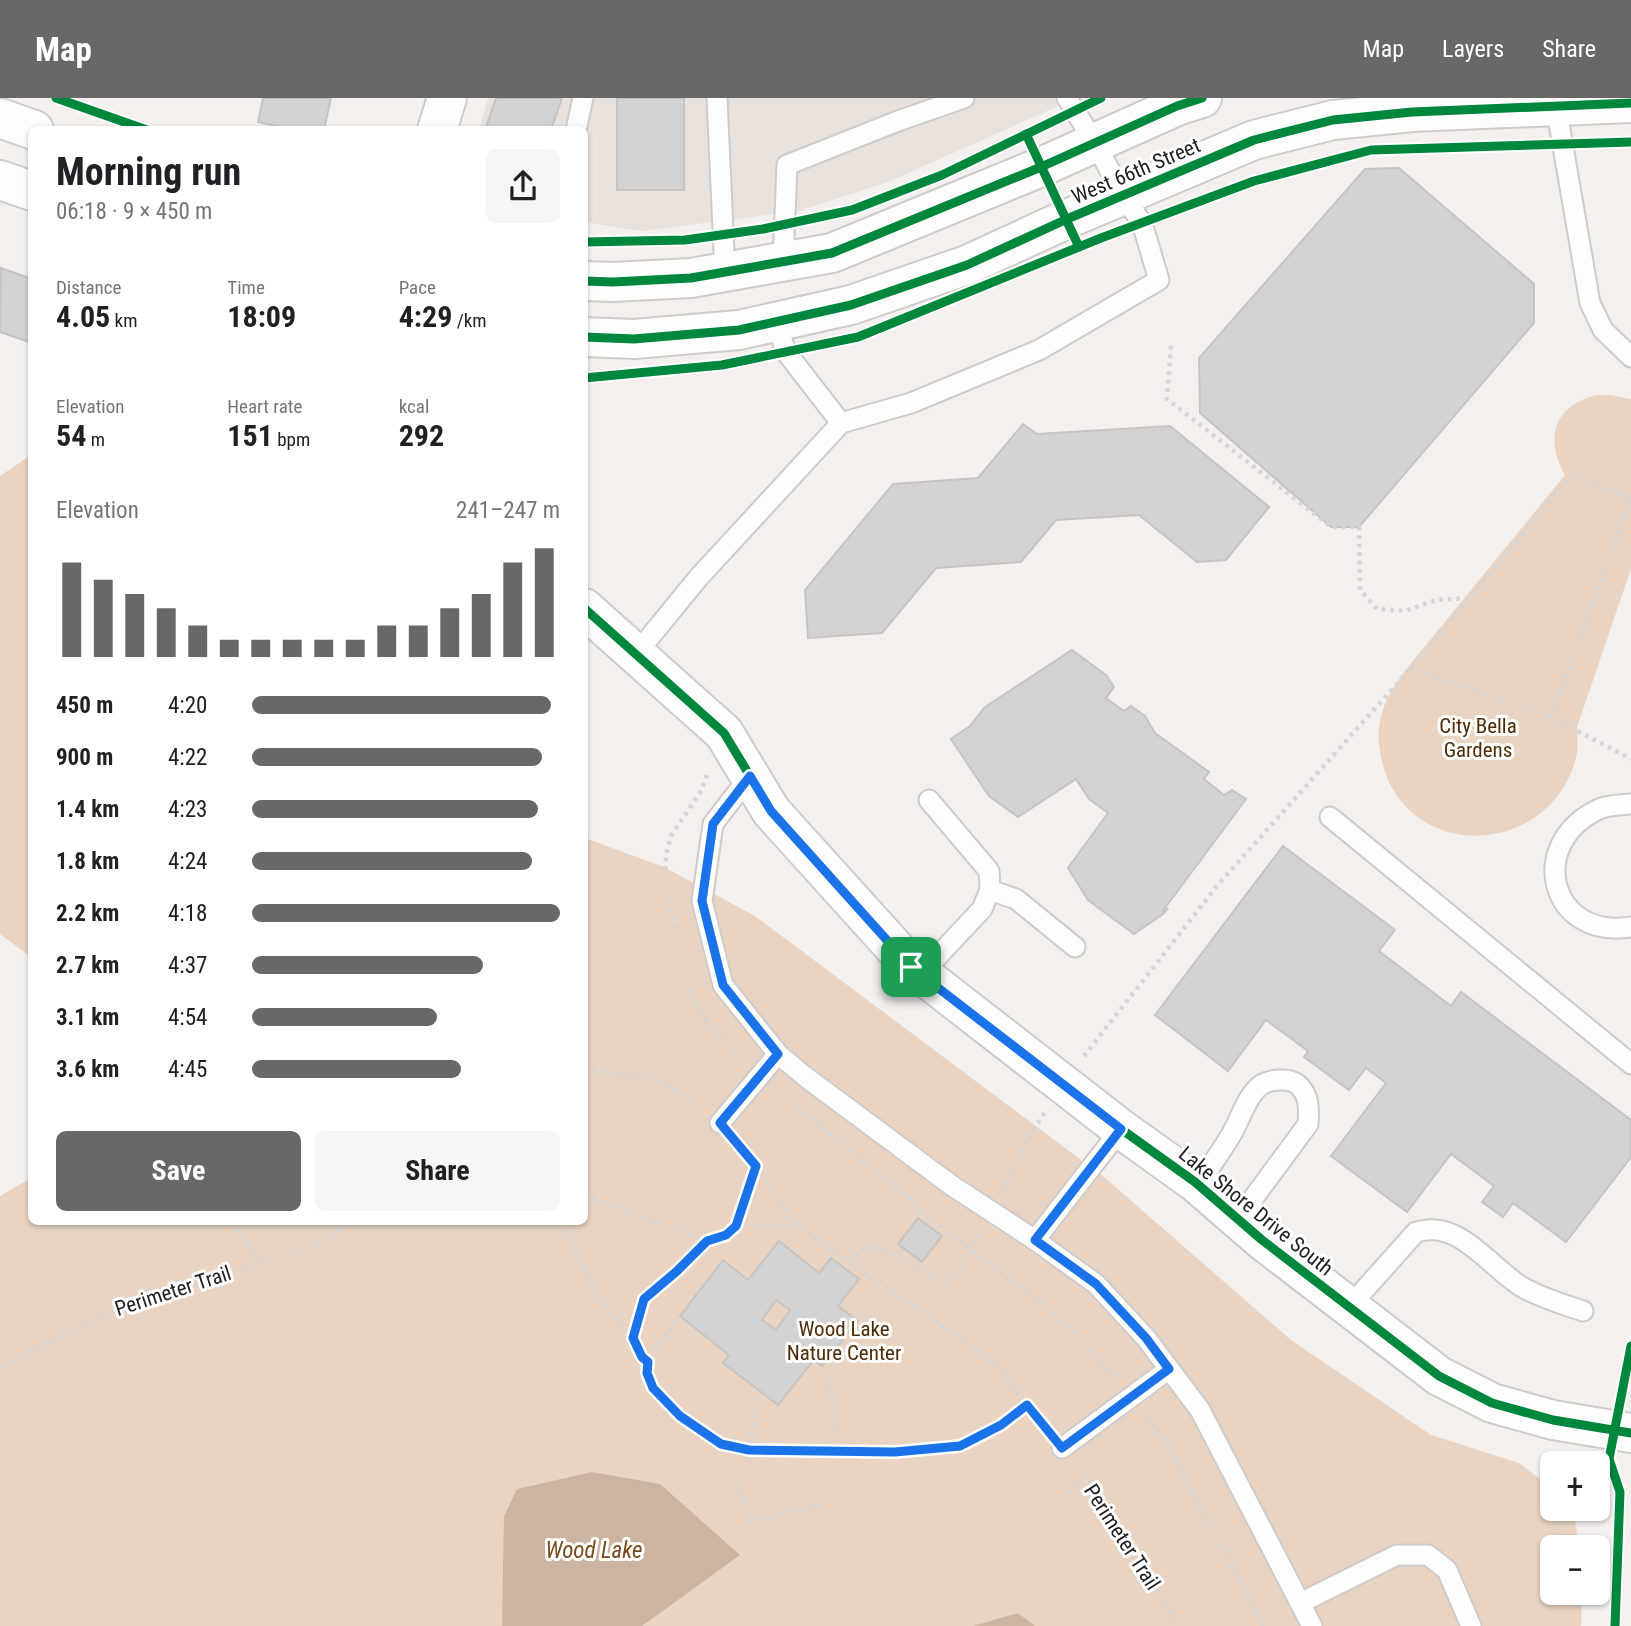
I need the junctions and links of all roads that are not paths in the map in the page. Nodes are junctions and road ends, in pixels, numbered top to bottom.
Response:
1 (447, 98) edge
2 (583, 98) edge
3 (717, 98) edge
4 (964, 98) edge
5 (1067, 98) edge
6 (1202, 98) edge
7 (1631, 103) edge
8 (1556, 106) junction
9 (0, 118) edge
10 (438, 126) edge
11 (577, 126) edge
12 (28, 128) edge
13 (1095, 143) junction
14 (0, 180) edge
15 (28, 190) edge
16 (1122, 195) junction
17 (783, 263) junction
18 (725, 273) junction
19 (588, 281) edge
20 (776, 322) junction
21 (588, 337) edge
22 (1631, 357) edge
23 (841, 423) junction
24 (588, 612) edge
25 (636, 654) junction
26 (750, 776) junction
27 (929, 800) dead end
28 (1631, 804) edge
29 (1330, 817) dead end
30 (990, 890) junction
31 (1631, 927) edge
32 (1075, 947) dead end
33 (921, 974) junction
34 (778, 1054) junction
35 (1631, 1064) edge
36 (720, 1123) road end
37 (1121, 1129) junction
38 (1198, 1185) junction
39 (1238, 1219) junction
40 (1035, 1240) junction
41 (1349, 1307) junction
42 (1583, 1311) dead end
43 (1169, 1369) junction
44 (1631, 1433) edge
45 (1062, 1448) road end
46 (1300, 1602) junction
47 (1312, 1626) edge
48 (1471, 1626) edge

1 - 10 main road
2 - 11 lane
3 - 18 lane
4 - 17 lane
5 - 13 lane
6 - 13 main road, West 66th Street
7 - 8 main road, West 66th Street
8 - 16 main road, West 66th Street
8 - 22 lane
9 - 12 main road
13 - 16 lane
13 - 17 main road, West 66th Street
14 - 15 main road
16 - 20 main road, West 66th Street
16 - 23 lane
17 - 18 main road, West 66th Street
18 - 19 main road, West 66th Street
20 - 21 main road, West 66th Street
20 - 23 lane
23 - 25 lane
24 - 25 main road, Lake Shore Drive South
25 - 26 main road, Lake Shore Drive South
26 - 33 main road, Lake Shore Drive South
26 - 34 lane
27 - 30 lane
28 - 31 lane
29 - 35 lane
30 - 32 lane
30 - 33 lane
33 - 37 main road, Lake Shore Drive South
34 - 36 lane
34 - 40 lane
37 - 38 main road, Lake Shore Drive South
37 - 40 lane
38 - 39 main road, Lake Shore Drive South
38 - 39 lane
39 - 41 main road, Lake Shore Drive South
40 - 43 lane
41 - 42 lane
41 - 44 main road, Lake Shore Drive South
43 - 45 lane
43 - 46 lane
46 - 47 lane
46 - 48 lane

